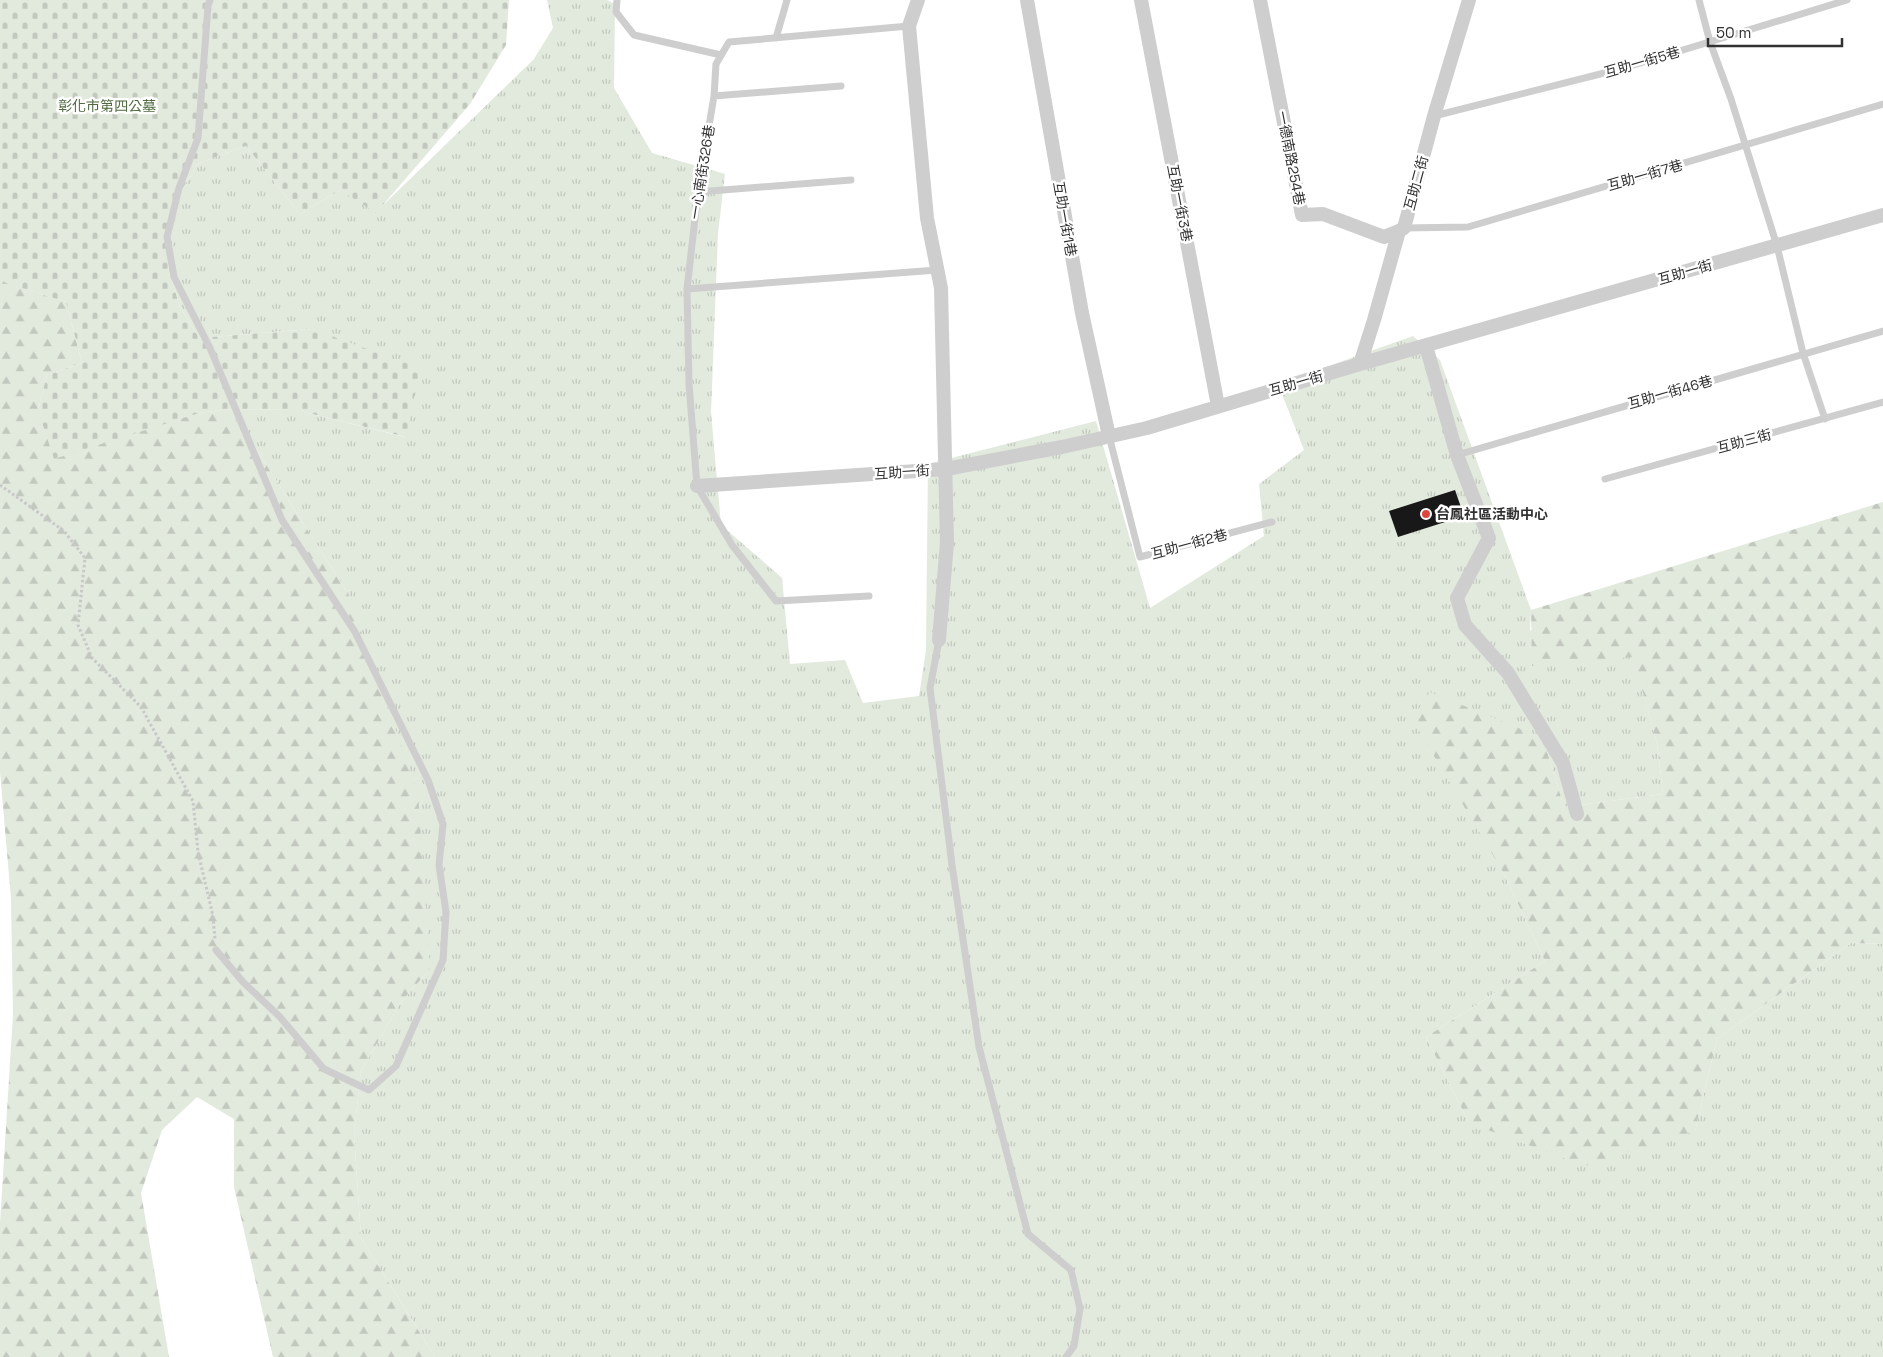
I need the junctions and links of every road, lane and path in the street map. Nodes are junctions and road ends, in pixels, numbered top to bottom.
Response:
1 (210, 0) edge
2 (617, 0) edge
3 (787, 0) edge
4 (918, 0) edge
5 (1027, 0) edge
6 (1141, 0) edge
7 (1260, 0) edge
8 (1470, 0) edge
9 (1699, 0) edge
10 (1847, 0) edge
11 (909, 26) junction
12 (776, 38) junction
13 (1710, 42) junction
14 (721, 55) junction
15 (841, 86) dead end
16 (714, 96) junction
17 (1883, 104) edge
18 (1434, 116) junction
19 (1744, 146) junction
20 (850, 180) dead end
21 (698, 192) junction
22 (1883, 216) edge
23 (1402, 230) junction
24 (1777, 246) junction
25 (937, 270) junction
26 (687, 289) junction
27 (1883, 331) edge
28 (1426, 346) junction
29 (1803, 353) junction
30 (1360, 364) junction
31 (1883, 402) edge
32 (1218, 406) junction
33 (1825, 419) junction
34 (1109, 436) junction
35 (1457, 455) junction
36 (946, 468) junction
37 (1606, 479) dead end
38 (0, 485) edge
39 (696, 486) junction
40 (1272, 522) dead end
41 (869, 596) dead end
42 (939, 640) joint
43 (1577, 814) dead end
44 (216, 950) joint
45 (1066, 1357) edge

1 - 44 lane
2 - 14 lane
3 - 12 lane
4 - 11 street
5 - 34 street, 互助一街1巷
6 - 32 street, 互助一街3巷
7 - 23 street, 一德南路254巷
8 - 18 street, 互助二街
9 - 13 lane
10 - 13 lane, 互助一街5巷
11 - 12 lane
11 - 25 street
12 - 14 lane
13 - 18 lane, 互助一街5巷
13 - 19 lane
14 - 16 lane, 一心南街326巷
15 - 16 lane
16 - 21 lane, 一心南街326巷
17 - 19 lane, 互助一街7巷
18 - 23 street, 互助二街
19 - 23 lane, 互助一街7巷
19 - 24 lane
20 - 21 lane
21 - 26 lane, 一心南街326巷
22 - 24 street, 互助一街
23 - 30 street, 互助二街
24 - 28 street, 互助一街
24 - 29 lane
25 - 26 lane
25 - 36 street
26 - 39 lane, 一心南街326巷
27 - 29 lane, 互助一街46巷
28 - 30 street, 互助一街
28 - 35 street
29 - 33 lane
29 - 35 lane, 互助一街46巷
30 - 32 street, 互助一街
31 - 33 lane, 互助三街
32 - 34 street, 互助一街
33 - 37 lane, 互助三街
34 - 36 street, 互助一街
34 - 40 lane, 互助一街2巷
35 - 43 street
36 - 39 street, 互助一街
36 - 42 street
38 - 44 path
39 - 41 lane
42 - 45 lane

